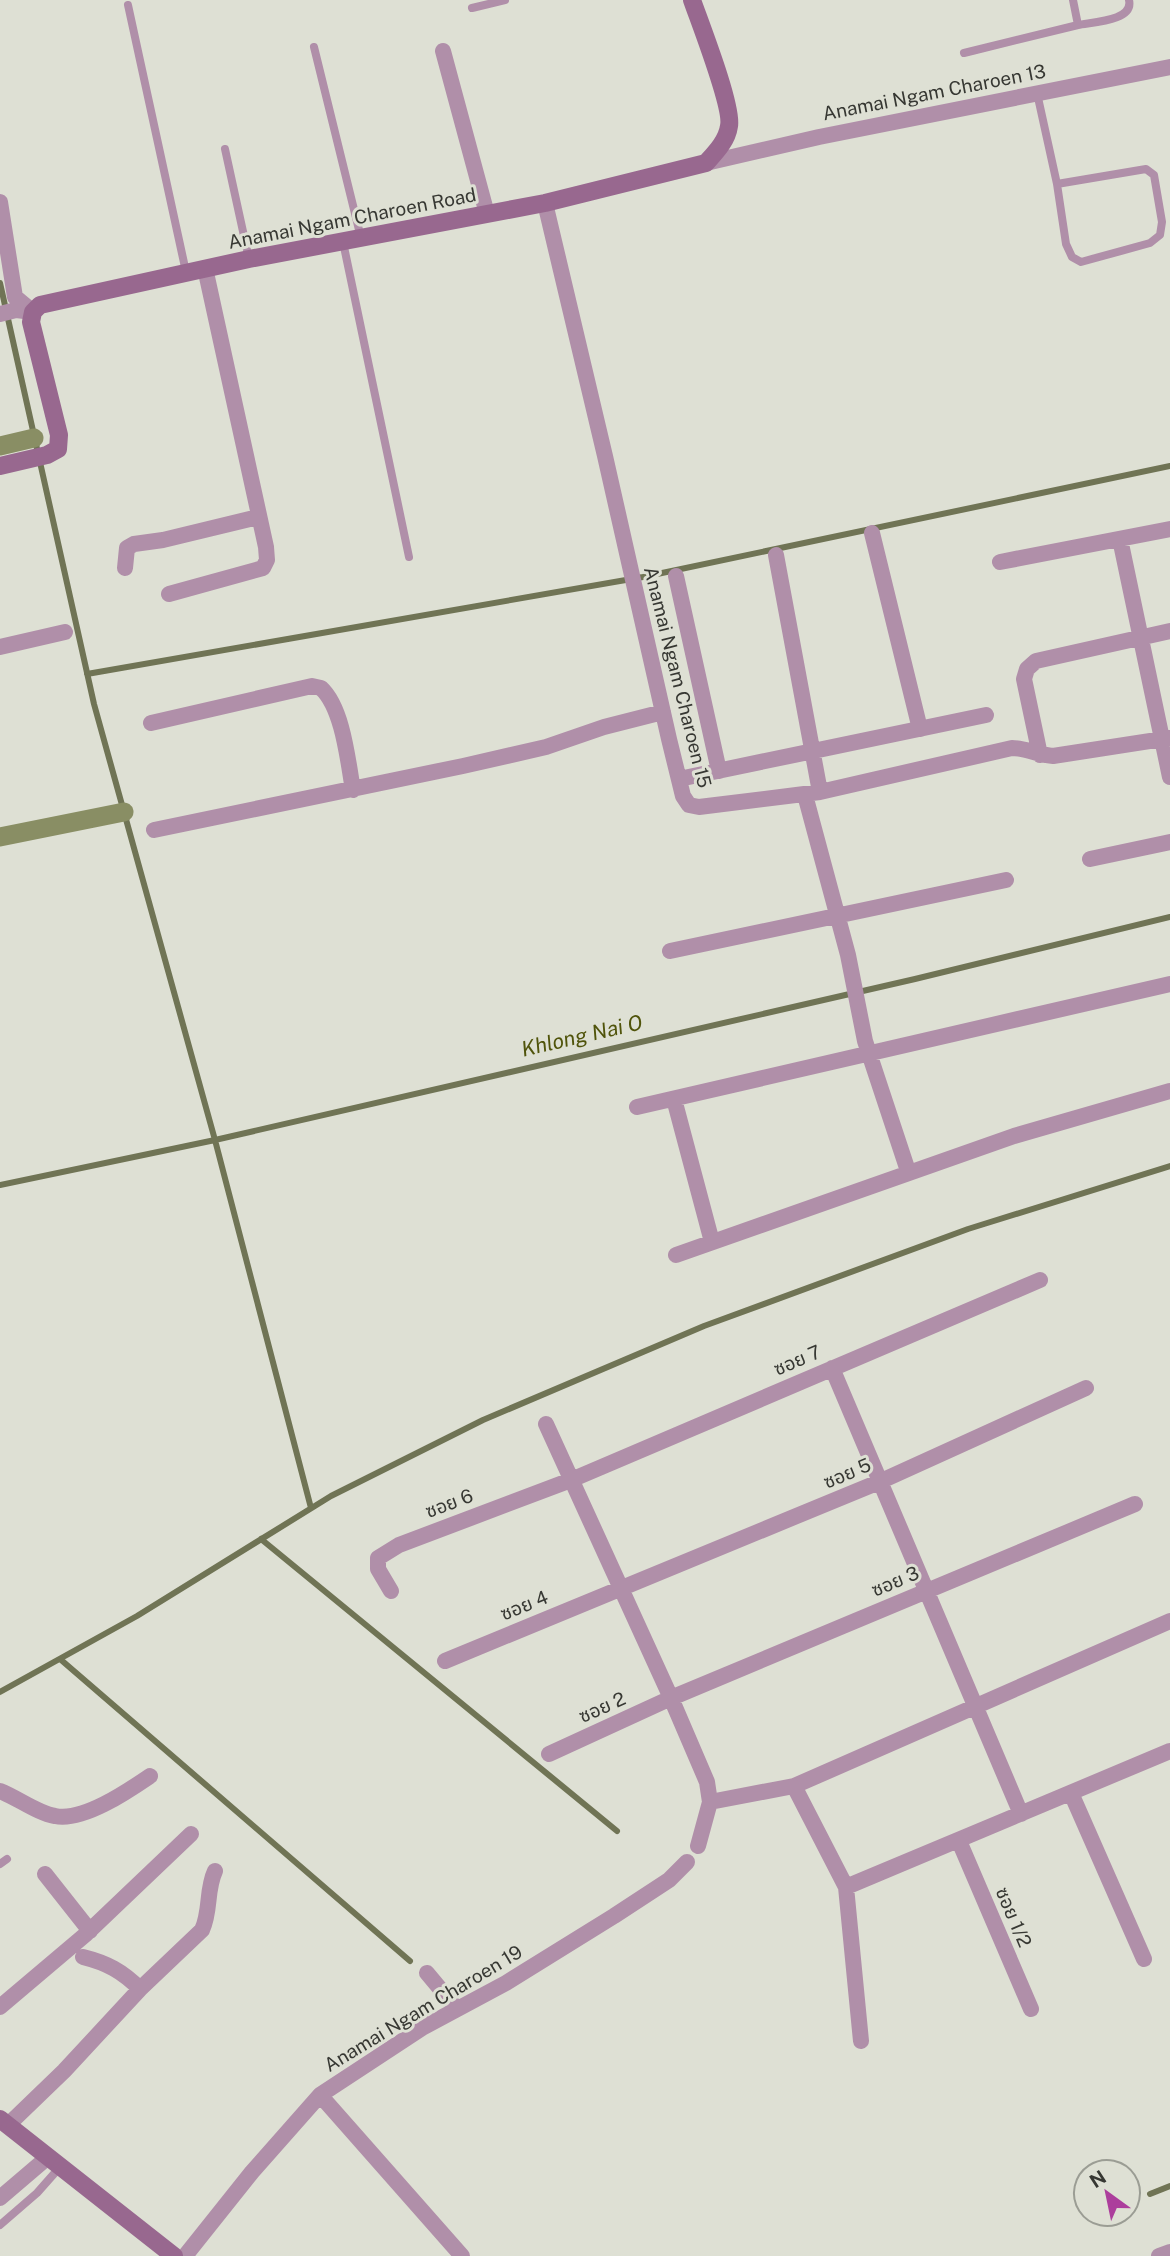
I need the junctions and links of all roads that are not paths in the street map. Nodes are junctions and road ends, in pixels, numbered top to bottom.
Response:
1 (505, 0) edge
2 (692, 0) edge
3 (1073, 0) edge
4 (1129, 0) edge
5 (128, 5) dead end
6 (472, 8) dead end
7 (1079, 25) junction
8 (314, 47) dead end
9 (443, 51) dead end
10 (964, 54) dead end
11 (1170, 66) edge
12 (1037, 93) junction
13 (225, 149) dead end
14 (706, 163) junction
15 (1057, 184) junction
16 (0, 202) edge
17 (545, 203) junction
18 (487, 214) junction
19 (361, 238) junction
20 (343, 241) junction
21 (249, 259) junction
22 (205, 268) junction
23 (186, 272) junction
24 (33, 312) junction
25 (0, 314) edge
26 (0, 466) edge
27 (258, 517) junction
28 (1170, 529) edge
29 (872, 533) dead end
30 (1121, 540) junction
31 (776, 555) dead end
32 (409, 557) dead end
33 (1000, 562) dead end
34 (125, 568) dead end
35 (676, 576) dead end
36 (169, 594) dead end
37 (1170, 631) edge
38 (65, 632) dead end
39 (1140, 637) junction
40 (0, 647) edge
41 (663, 712) junction
42 (986, 715) dead end
43 (151, 723) dead end
44 (920, 729) junction
45 (1165, 738) edge
46 (813, 750) junction
47 (1040, 755) junction
48 (719, 771) junction
49 (1170, 777) edge
50 (679, 779) junction
51 (353, 790) junction
52 (813, 793) junction
53 (154, 830) dead end
54 (1170, 842) edge
55 (1090, 859) dead end
56 (1006, 880) dead end
57 (838, 915) junction
58 (670, 951) dead end
59 (1170, 984) edge
60 (869, 1054) junction
61 (1170, 1091) edge
62 (674, 1098) junction
63 (637, 1107) dead end
64 (908, 1171) junction
65 (712, 1242) junction
66 (676, 1255) dead end
67 (1040, 1280) dead end
68 (832, 1368) junction
69 (1086, 1388) dead end
70 (546, 1424) dead end
71 (571, 1480) junction
72 (879, 1482) junction
73 (1135, 1504) dead end
74 (620, 1588) junction
75 (391, 1591) dead end
76 (927, 1591) junction
77 (1170, 1621) edge
78 (445, 1661) dead end
79 (671, 1698) junction
80 (974, 1707) junction
81 (1170, 1751) edge
82 (549, 1754) dead end
83 (150, 1776) dead end
84 (794, 1786) junction
85 (0, 1791) edge
86 (1071, 1793) junction
87 (710, 1801) junction
88 (1021, 1814) junction
89 (191, 1834) dead end
90 (959, 1841) junction
91 (698, 1846) dead end
92 (687, 1862) dead end
93 (215, 1871) dead end
94 (45, 1874) dead end
95 (846, 1887) junction
96 (90, 1931) junction
97 (83, 1957) dead end
98 (1144, 1959) dead end
99 (427, 1973) dead end
100 (140, 1989) junction
101 (0, 2007) edge
102 (457, 2009) junction
103 (1031, 2009) dead end
104 (861, 2041) dead end
105 (320, 2095) junction
106 (4, 2122) edge
107 (54, 2162) junction
108 (0, 2197) edge
109 (0, 2225) edge
110 (1170, 2252) edge
111 (174, 2256) edge
112 (185, 2256) edge
113 (462, 2256) edge
114 (1159, 2256) edge

1 - 6 lane
2 - 14 street
3 - 7 lane
4 - 7 lane
5 - 23 lane
7 - 10 lane
8 - 19 lane
9 - 18 street
11 - 12 street, Anamai Ngam Charoen 13
12 - 14 street, Anamai Ngam Charoen 13
12 - 15 lane
13 - 21 lane
14 - 17 street, Anamai Ngam Charoen Road
15 - 15 lane
16 - 24 street
17 - 18 street, Anamai Ngam Charoen Road
17 - 41 street, Anamai Ngam Charoen 15
18 - 19 street, Anamai Ngam Charoen Road
19 - 20 street, Anamai Ngam Charoen Road
20 - 21 street, Anamai Ngam Charoen Road
20 - 32 lane
21 - 22 street, Anamai Ngam Charoen Road
22 - 23 street, Anamai Ngam Charoen Road
22 - 27 street
23 - 24 street, Anamai Ngam Charoen Road
24 - 25 street
24 - 26 street
27 - 34 street
27 - 36 street
28 - 30 street
29 - 44 street
30 - 33 street
30 - 39 street
31 - 46 street
35 - 48 street
37 - 39 street
38 - 40 street
39 - 45 street
39 - 47 street
41 - 50 street, Anamai Ngam Charoen 15
41 - 51 street
42 - 44 street
43 - 51 street
44 - 46 street
45 - 47 street, Anamai Ngam Charoen 15
45 - 49 street
46 - 48 street
46 - 52 street
47 - 52 street, Anamai Ngam Charoen 15
48 - 50 street
50 - 52 street, Anamai Ngam Charoen 15
51 - 53 street
52 - 57 street
54 - 55 street
56 - 57 street
57 - 58 street
57 - 60 street
59 - 60 street
60 - 62 street
60 - 64 street
61 - 64 street
62 - 63 street
62 - 65 street
64 - 65 street
65 - 66 street
67 - 68 street, ซอย 7
68 - 71 street, ซอย 7
68 - 72 street
69 - 72 street, ซอย 5
70 - 71 street
71 - 74 street
71 - 75 street, ซอย 6
72 - 74 street, ซอย 5
72 - 76 street
73 - 76 street, ซอย 3
74 - 78 street, ซอย 4
74 - 79 street
76 - 79 street, ซอย 3
76 - 80 street
77 - 80 street
79 - 82 street, ซอย 2
79 - 87 street
80 - 84 street
80 - 88 street
81 - 86 street
83 - 85 street
84 - 87 street
84 - 95 street
86 - 88 street
86 - 98 street
87 - 91 street
88 - 90 street
89 - 96 street
90 - 95 street
90 - 103 street, ซอย 1/2
92 - 102 street, Anamai Ngam Charoen 19
93 - 100 street
94 - 96 street
95 - 104 street
96 - 101 street
97 - 100 street
99 - 102 street
100 - 106 street
102 - 105 street, Anamai Ngam Charoen 19
105 - 112 street, Anamai Ngam Charoen 19
105 - 113 street
106 - 107 street
107 - 108 street
107 - 109 lane
107 - 111 street
110 - 114 street

